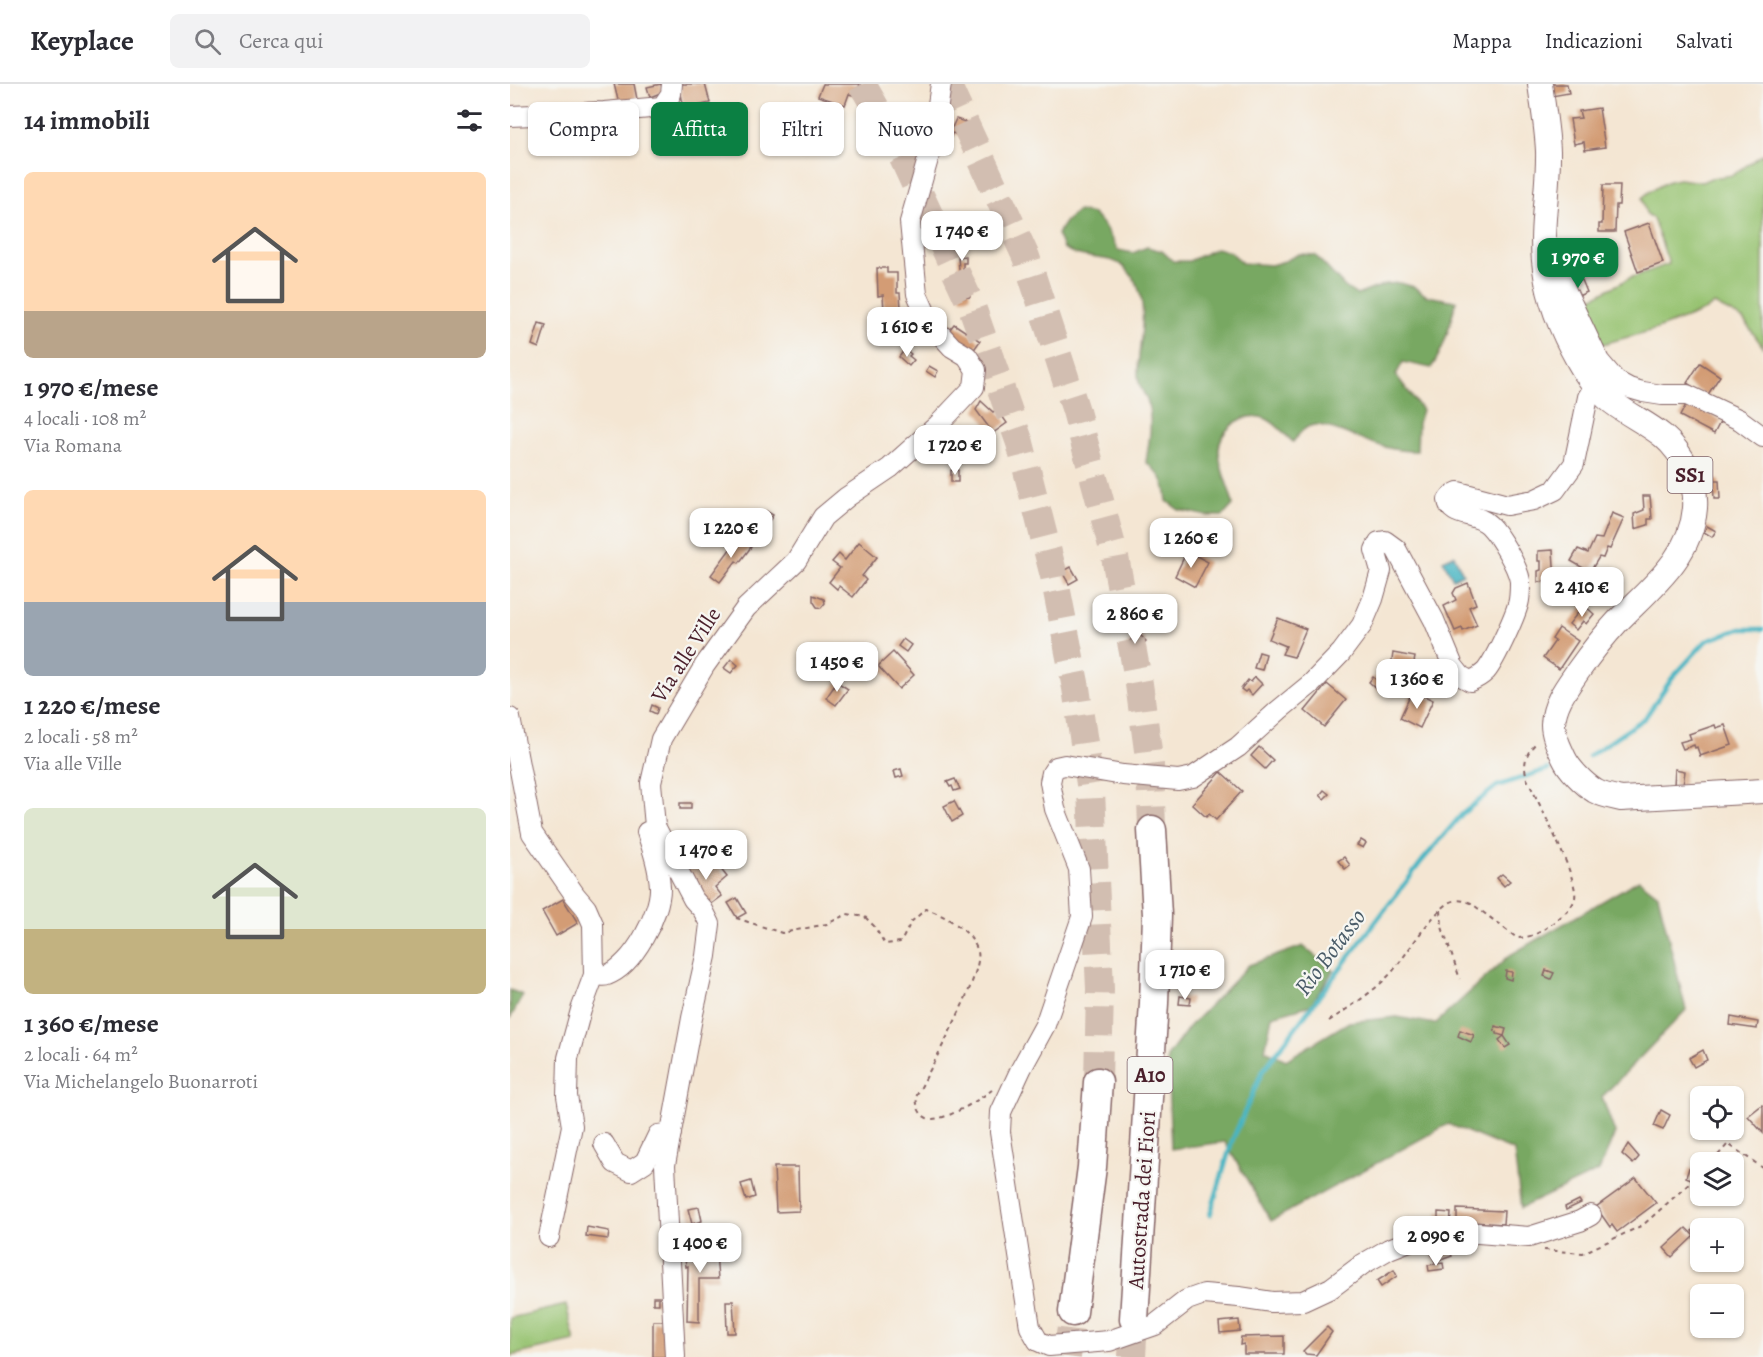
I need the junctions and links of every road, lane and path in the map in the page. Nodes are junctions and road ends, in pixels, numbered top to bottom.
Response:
1 (672, 84) edge
2 (941, 84) edge
3 (1540, 84) edge
4 (510, 116) edge
5 (1544, 254) junction
6 (1595, 386) junction
7 (1763, 437) edge
8 (678, 710) junction
9 (510, 718) edge
10 (1554, 732) junction
11 (1763, 791) edge
12 (1152, 830) tunnel mouth
13 (1441, 910) junction
14 (736, 918) dead end
15 (594, 975) junction
16 (1460, 979) dead end
17 (1329, 1020) dead end
18 (1021, 1069) junction
19 (1098, 1082) tunnel mouth
20 (671, 1133) junction
21 (604, 1144) dead end
22 (1721, 1152) edge
23 (1740, 1152) edge
24 (1744, 1155) edge
25 (1763, 1168) edge
26 (1591, 1215) dead end
27 (549, 1237) dead end
28 (1073, 1312) tunnel mouth
29 (1134, 1319) tunnel mouth
30 (675, 1357) edge

1 - 4 street
2 - 8 street, Via alle Ville
3 - 5 main road, SS1
5 - 6 main road, SS1
5 - 7 street
6 - 10 main road, SS1
6 - 18 street
8 - 15 street
8 - 20 street, Via alle Ville
9 - 15 street
10 - 11 main road
10 - 13 path
12 - 29 highway, Autostrada dei Fiori / A10
13 - 16 path
13 - 17 path
14 - 18 path
15 - 27 street
18 - 26 street
19 - 28 highway, A10
20 - 21 street
20 - 30 street, Via alle Ville
22 - 23 path
24 - 25 path

